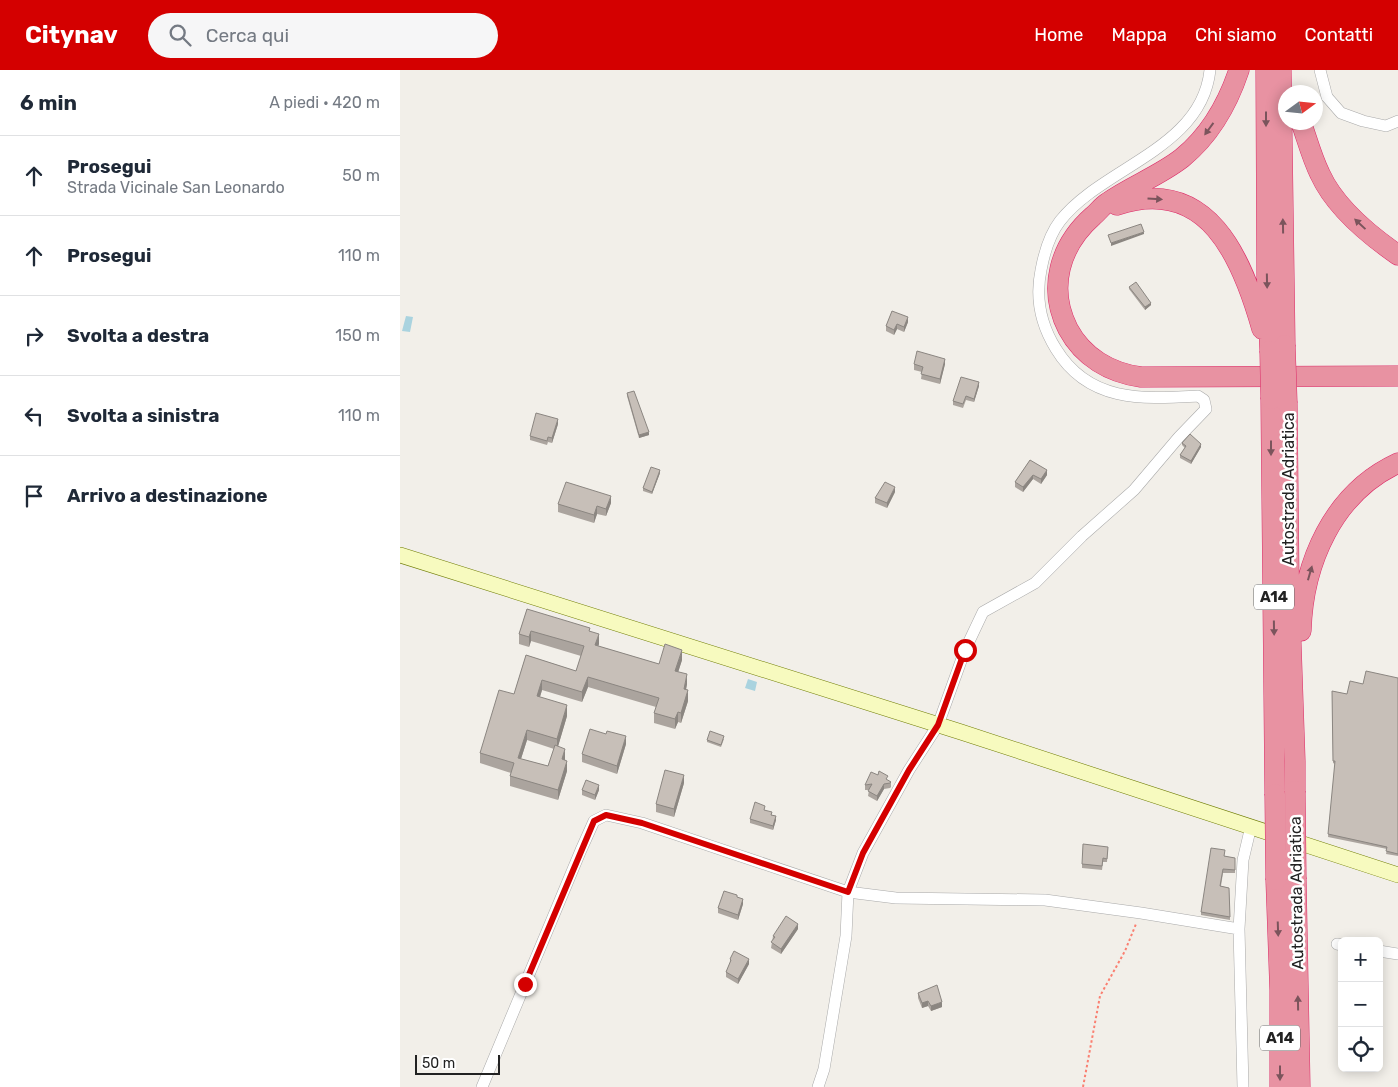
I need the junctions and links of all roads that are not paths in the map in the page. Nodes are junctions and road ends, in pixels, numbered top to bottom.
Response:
1 (1210, 70) edge
2 (1239, 70) edge
3 (1266, 70) edge
4 (1281, 70) edge
5 (1290, 70) edge
6 (1320, 70) edge
7 (1293, 85) edge
8 (1398, 121) edge
9 (1304, 130) edge
10 (1093, 216) junction
11 (1398, 255) edge
12 (1278, 348) junction
13 (1398, 376) edge
14 (1279, 401) junction
15 (1398, 463) edge
16 (400, 555) edge
17 (938, 725) junction
18 (1295, 761) junction
19 (1250, 826) junction
20 (1398, 875) edge
21 (848, 892) junction
22 (1239, 929) junction
23 (1383, 952) edge
24 (1398, 954) edge
25 (482, 1087) edge
26 (818, 1087) edge
27 (1243, 1087) edge
28 (1280, 1087) edge
29 (1300, 1087) edge

1 - 17 street
2 -> 10 highway
3 -> 12 highway, Autostrada Adriatica / A14
12 -> 4 highway, Autostrada Adriatica / A14
5 - 7 highway
6 - 8 street
11 -> 9 highway
10 -> 12 highway
10 - 13 highway
12 - 14 highway, Autostrada Adriatica / A14, bridge
14 - 18 highway, Autostrada Adriatica / A14
14 -> 28 highway, Autostrada Adriatica / A14, bridge
18 -> 15 highway, A14
16 - 17 main road
17 - 19 main road
17 - 21 street
29 -> 18 highway, Autostrada Adriatica / A14, bridge
19 - 20 main road
19 - 22 street
21 - 22 street
21 - 25 street
21 - 26 street
22 - 27 street
23 - 24 street

